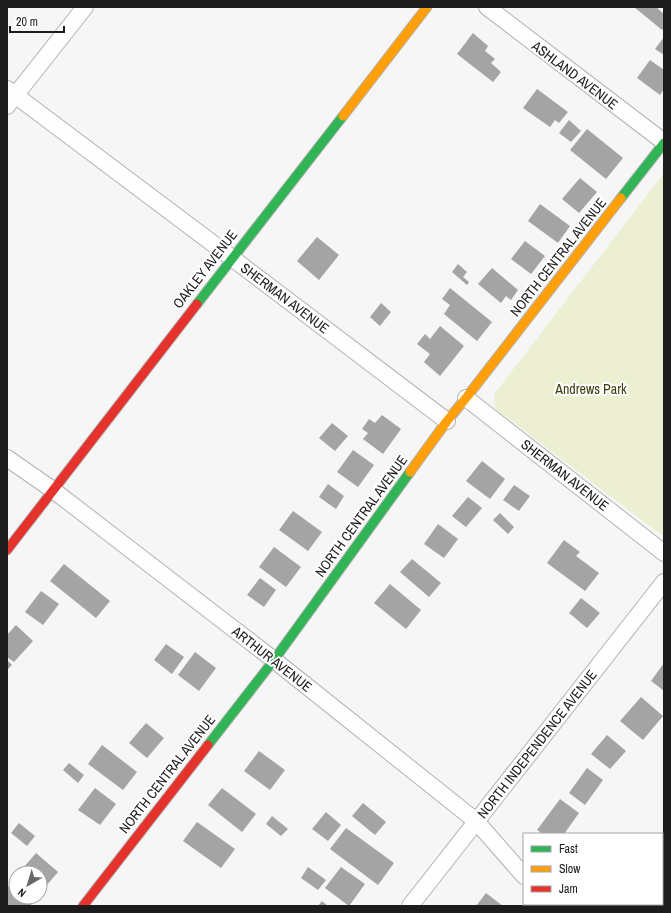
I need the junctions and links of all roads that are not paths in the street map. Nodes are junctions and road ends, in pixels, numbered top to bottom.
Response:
1 (85, 7) edge
2 (427, 7) edge
3 (487, 7) edge
4 (10, 97) edge
5 (664, 143) edge
6 (232, 258) junction
7 (466, 398) junction
8 (447, 422) junction
9 (7, 458) edge
10 (53, 490) junction
11 (7, 550) edge
12 (664, 553) edge
13 (664, 582) edge
14 (274, 660) junction
15 (476, 821) junction
16 (523, 875) edge
17 (83, 906) edge
18 (410, 906) edge

1 - 4 street
2 - 6 main road, OAKLEY AVENUE
3 - 5 street, ASHLAND AVENUE
4 - 6 street, SHERMAN AVENUE
5 - 7 main road, NORTH CENTRAL AVENUE
6 - 8 street, SHERMAN AVENUE
6 - 10 main road, OAKLEY AVENUE
7 - 8 main road, NORTH CENTRAL AVENUE
7 - 12 street, SHERMAN AVENUE
8 - 14 main road, NORTH CENTRAL AVENUE
9 - 10 street, ARTHUR AVENUE
10 - 11 main road, OAKLEY AVENUE
10 - 14 street, ARTHUR AVENUE
13 - 15 street, NORTH INDEPENDENCE AVENUE
14 - 15 street, ARTHUR AVENUE
14 - 17 main road, NORTH CENTRAL AVENUE
15 - 16 street, ARTHUR AVENUE
15 - 18 street, NORTH INDEPENDENCE AVENUE

